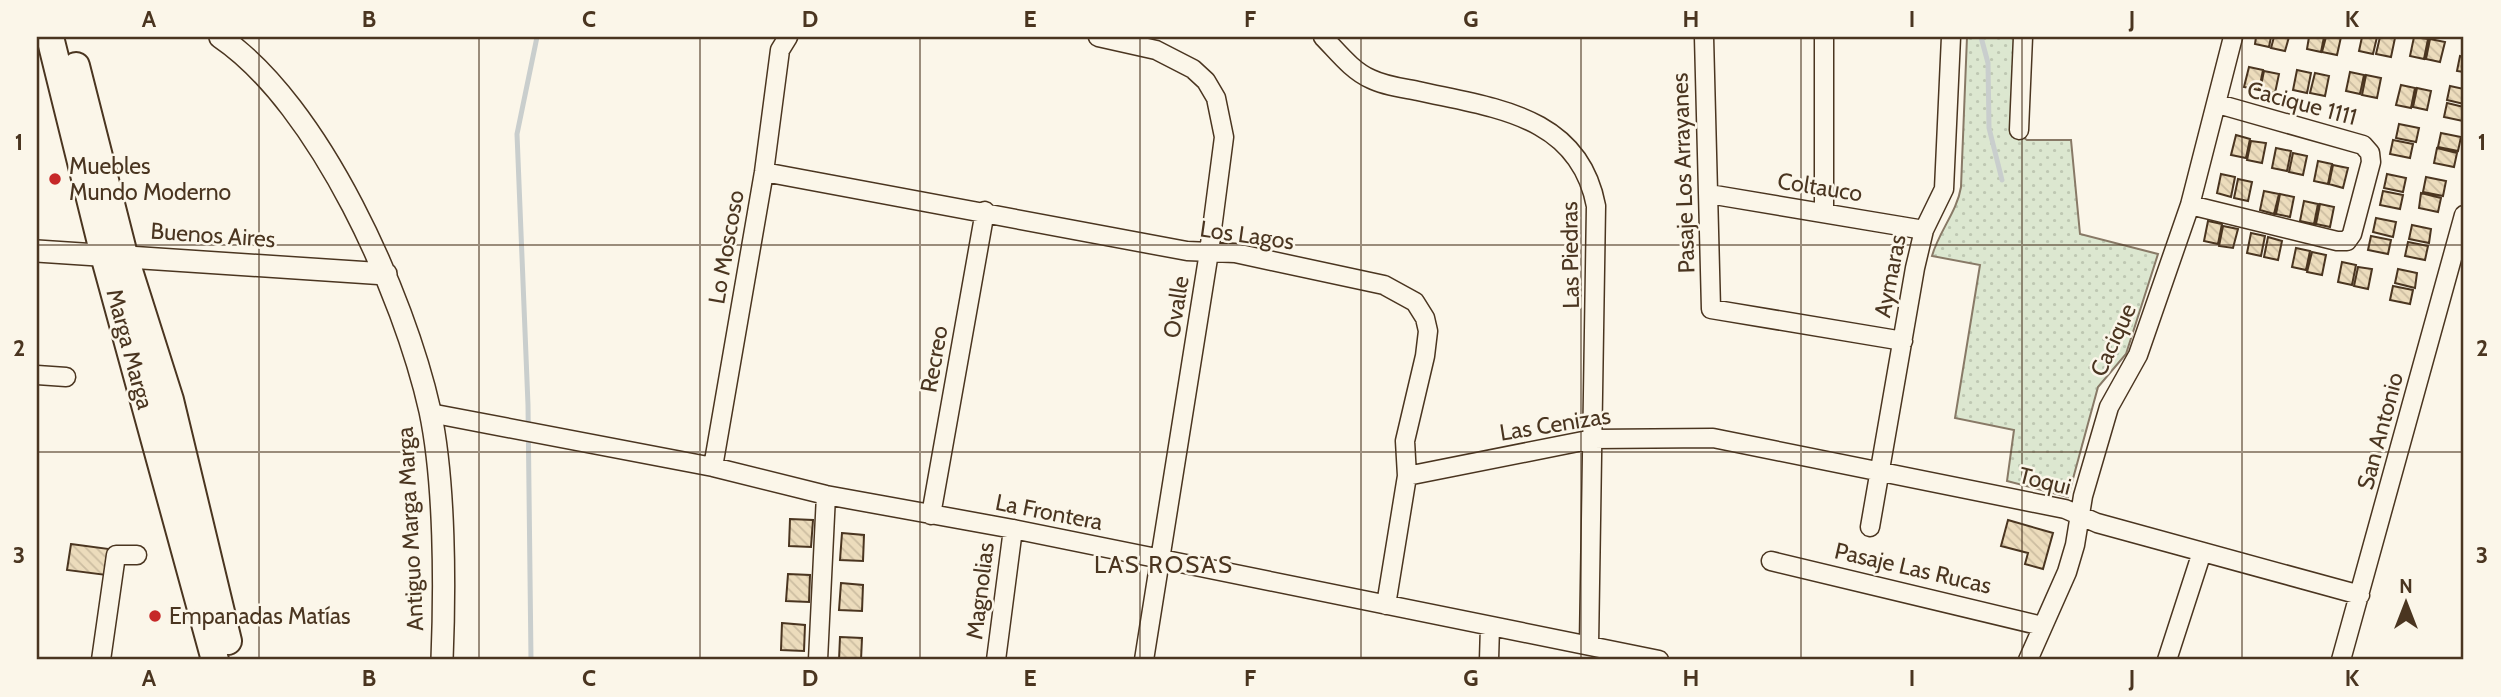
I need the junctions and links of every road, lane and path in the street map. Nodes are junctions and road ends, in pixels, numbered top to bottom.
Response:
1 (50, 37) edge
2 (68, 37) edge
3 (220, 37) edge
4 (788, 37) edge
5 (1098, 37) edge
6 (1324, 37) edge
7 (1704, 37) edge
8 (1824, 37) edge
9 (1951, 37) edge
10 (2023, 37) edge
11 (2234, 37) edge
12 (2218, 104) junction
13 (2019, 130) dead end
14 (764, 172) junction
15 (1709, 194) junction
16 (2190, 205) junction
17 (985, 211) junction
18 (1824, 211) junction
19 (2464, 215) edge
20 (1924, 230) junction
21 (37, 251) edge
22 (1209, 252) junction
23 (114, 255) junction
24 (386, 274) junction
25 (1903, 341) junction
26 (37, 375) edge
27 (66, 377) dead end
28 (430, 413) junction
29 (1713, 438) joint
30 (1593, 439) junction
31 (713, 467) junction
32 (1882, 471) junction
33 (1407, 476) junction
34 (826, 495) junction
35 (930, 515) junction
36 (2078, 516) junction
37 (1870, 527) dead end
38 (1013, 529) junction
39 (2202, 552) junction
40 (137, 555) dead end
41 (1159, 559) junction
42 (1771, 561) dead end
43 (2360, 595) junction
44 (1386, 605) junction
45 (1490, 626) junction
46 (2042, 626) junction
47 (1589, 645) junction
48 (101, 660) edge
49 (215, 660) edge
50 (233, 660) edge
51 (442, 660) edge
52 (818, 660) edge
53 (996, 660) edge
54 (1143, 660) edge
55 (1489, 660) edge
56 (1659, 660) edge
57 (2028, 660) edge
58 (2167, 660) edge
59 (2341, 660) edge

1 - 23 main road, Marga Marga
2 - 23 main road, Marga Marga
3 - 24 street, Antiguo Marga Marga
4 - 14 street, Lo Moscoso
5 - 22 street, Ovalle
6 - 30 street, Las Piedras
7 - 15 street, Pasaje Los Arrayanes
8 - 18 street
9 - 20 street, Aymaras
10 - 13 street
11 - 12 street, Cacique
12 - 16 street, Cacique
12 - 16 street, Cacique 1111
14 - 17 street, Los Lagos
14 - 31 street, Lo Moscoso
15 - 18 street, Coltauco
15 - 25 street, Pasaje Los Arrayanes
16 - 36 street, Cacique
17 - 22 street, Los Lagos
17 - 35 street, Recreo
18 - 20 street, Coltauco
19 - 43 street, San Antonio
20 - 25 street, Aymaras
21 - 23 street, Buenos Aires
22 - 33 street, Los Lagos
22 - 41 street, Ovalle
23 - 24 street, Buenos Aires
23 - 49 main road, Marga Marga
23 - 50 main road, Marga Marga
24 - 28 street, Antiguo Marga Marga
25 - 32 street, Aymaras
26 - 27 street
28 - 31 street, La Frontera
28 - 51 street, Antiguo Marga Marga
29 - 30 street, Las Cenizas
29 - 32 street, Toqui
30 - 33 street, Las Cenizas
30 - 47 street, Las Piedras
31 - 34 street, La Frontera
32 - 36 street, Toqui
32 - 37 street, Aymaras
33 - 44 street, Los Lagos
34 - 35 street, La Frontera
34 - 52 street
35 - 38 street, La Frontera
36 - 39 street, Toqui
36 - 46 street, Cacique
38 - 41 street, La Frontera
38 - 53 street, Magnolias
39 - 43 street, Toqui
39 - 58 street
40 - 48 street
41 - 44 street, La Frontera
41 - 54 street, Ovalle
42 - 46 street, Pasaje Las Rucas
43 - 59 street, San Antonio
44 - 45 street, La Frontera
45 - 47 street, La Frontera
45 - 55 street
46 - 57 street, Cacique
47 - 56 street, La Frontera

